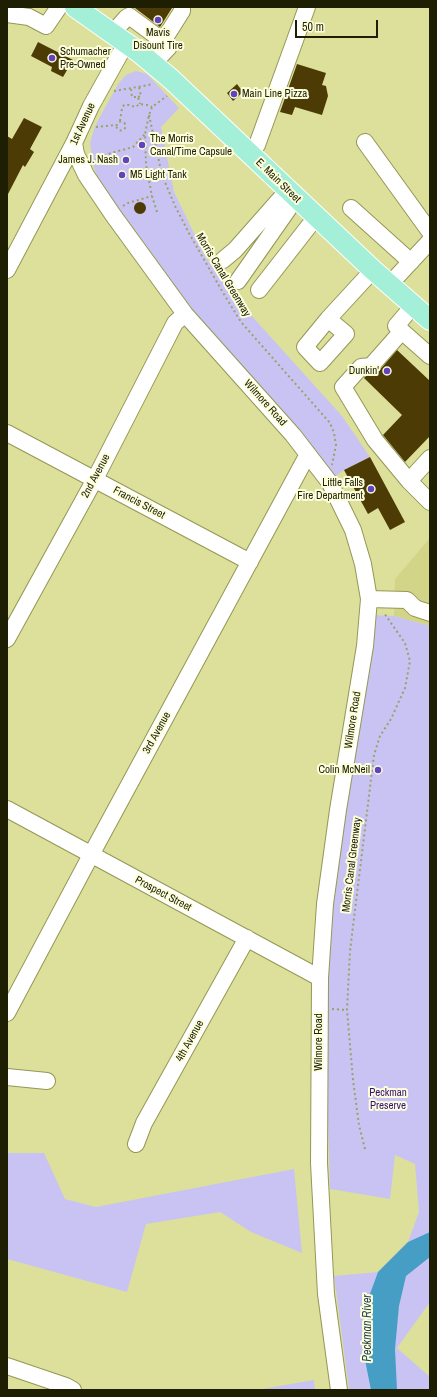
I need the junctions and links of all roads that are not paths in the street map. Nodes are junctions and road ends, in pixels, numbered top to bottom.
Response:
1 (59, 7) edge
2 (75, 7) edge
3 (182, 7) edge
4 (307, 7) edge
5 (7, 14) edge
6 (119, 38) junction
7 (163, 41) junction
8 (158, 68) junction
9 (365, 142) dead end
10 (74, 143) junction
11 (250, 153) junction
12 (292, 194) junction
13 (351, 208) dead end
14 (316, 217) junction
15 (430, 232) edge
16 (430, 241) edge
17 (223, 260) dead end
18 (411, 262) junction
19 (7, 270) edge
20 (373, 270) junction
21 (238, 281) dead end
22 (389, 285) junction
23 (259, 290) dead end
24 (185, 314) junction
25 (425, 314) edge
26 (328, 319) dead end
27 (402, 331) junction
28 (430, 356) edge
29 (7, 433) edge
30 (308, 454) junction
31 (430, 458) edge
32 (95, 479) junction
33 (409, 481) junction
34 (430, 502) edge
35 (250, 562) junction
36 (373, 599) junction
37 (430, 613) edge
38 (7, 639) edge
39 (7, 809) edge
40 (91, 854) junction
41 (247, 938) junction
42 (320, 978) junction
43 (7, 1013) edge
44 (7, 1077) edge
45 (47, 1081) dead end
46 (136, 1144) dead end
47 (7, 1366) edge
48 (73, 1390) edge
49 (339, 1390) edge

1 - 5 street
2 - 6 main road, E. Main Street
3 - 7 street
4 - 11 street
6 - 7 street, 1st Avenue
6 - 8 main road, E. Main Street
6 - 10 street, 1st Avenue
7 - 8 street
8 - 11 main road, E. Main Street
9 - 15 street
10 - 19 street, 1st Avenue
10 - 24 street, Wilmore Road
11 - 12 main road, E. Main Street
12 - 14 main road, E. Main Street
12 - 17 street
12 - 21 street
13 - 18 street
14 - 20 main road, E. Main Street
14 - 23 street
16 - 18 street
18 - 22 street
20 - 22 main road, E. Main Street
20 - 26 street
22 - 25 main road, E. Main Street
24 - 30 street, Wilmore Road
24 - 32 street, 2nd Avenue
25 - 27 street
27 - 28 street
27 - 33 street
29 - 32 street, Francis Street
30 - 35 street, 3rd Avenue
30 - 36 street, Wilmore Road
31 - 33 street
32 - 35 street, Francis Street
32 - 38 street, 2nd Avenue
33 - 34 street
35 - 40 street, 3rd Avenue
36 - 37 street
36 - 42 street, Wilmore Road
39 - 40 street, Prospect Street
40 - 41 street, Prospect Street
40 - 43 street, 3rd Avenue
41 - 42 street, Prospect Street
41 - 46 street, 4th Avenue
42 - 49 street, Wilmore Road
44 - 45 street
47 - 48 street

